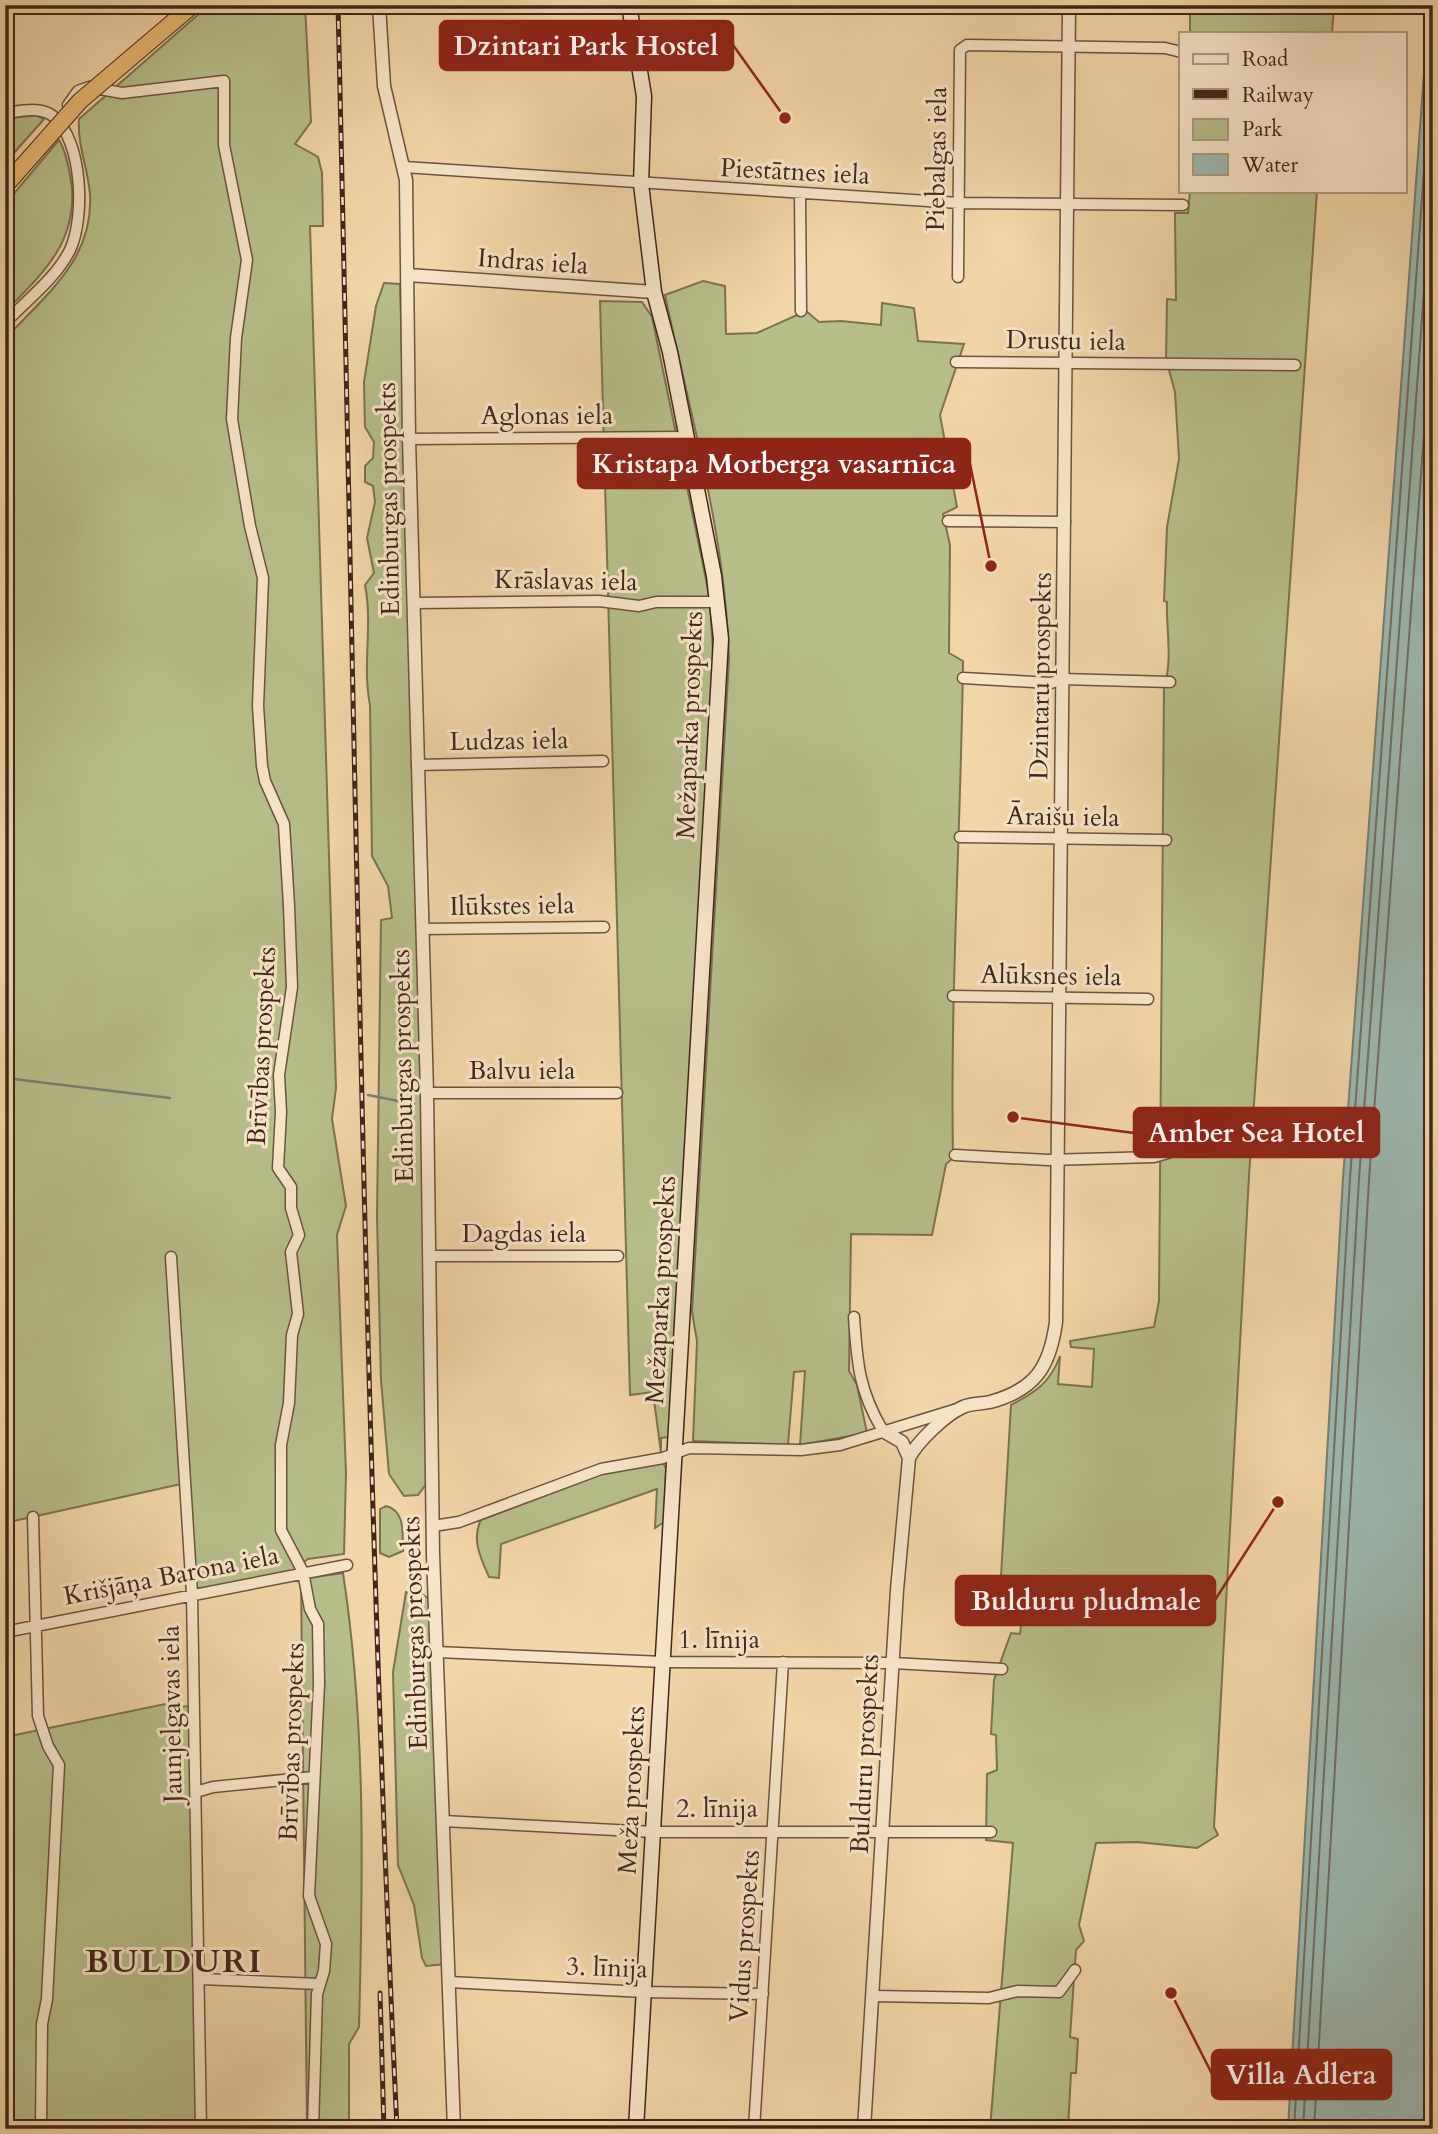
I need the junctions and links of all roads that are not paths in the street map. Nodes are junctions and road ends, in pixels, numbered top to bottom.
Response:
1 (193, 5) edge
2 (379, 5) edge
3 (629, 5) edge
4 (1069, 5) edge
5 (1068, 47) junction
6 (1179, 52) edge
7 (5, 113) edge
8 (52, 116) junction
9 (404, 167) junction
10 (641, 184) junction
11 (5, 186) edge
12 (800, 194) junction
13 (960, 203) junction
14 (1066, 205) junction
15 (1183, 205) dead end
16 (408, 275) junction
17 (958, 277) dead end
18 (654, 292) junction
19 (801, 311) dead end
20 (5, 323) edge
21 (956, 362) dead end
22 (1065, 363) junction
23 (1295, 365) dead end
24 (686, 437) junction
25 (409, 439) junction
26 (948, 521) dead end
27 (1065, 522) junction
28 (718, 602) junction
29 (413, 603) junction
30 (963, 678) dead end
31 (1062, 679) junction
32 (1170, 681) dead end
33 (603, 761) dead end
34 (417, 765) junction
35 (960, 837) dead end
36 (1061, 839) junction
37 (1166, 840) dead end
38 (604, 928) dead end
39 (422, 929) junction
40 (953, 996) dead end
41 (1059, 998) junction
42 (1148, 999) dead end
43 (427, 1093) junction
44 (617, 1093) dead end
45 (1168, 1153) dead end
46 (955, 1155) dead end
47 (1058, 1158) junction
48 (429, 1256) junction
49 (618, 1256) dead end
50 (171, 1258) dead end
51 (854, 1317) dead end
52 (962, 1407) junction
53 (883, 1432) junction
54 (675, 1454) junction
55 (909, 1458) junction
56 (33, 1517) dead end
57 (433, 1526) junction
58 (347, 1565) dead end
59 (303, 1572) junction
60 (192, 1594) junction
61 (35, 1626) junction
62 (5, 1632) edge
63 (437, 1652) junction
64 (663, 1662) junction
65 (783, 1662) junction
66 (893, 1663) junction
67 (1002, 1669) dead end
68 (313, 1777) junction
69 (196, 1792) junction
70 (443, 1821) junction
71 (774, 1830) junction
72 (883, 1831) junction
73 (654, 1832) junction
74 (991, 1832) dead end
75 (1074, 1970) dead end
76 (201, 1979) junction
77 (449, 1982) junction
78 (319, 1984) junction
79 (644, 1992) junction
80 (763, 1994) junction
81 (873, 1996) junction
82 (41, 2129) edge
83 (201, 2129) edge
84 (313, 2129) edge
85 (454, 2129) edge
86 (636, 2129) edge
87 (754, 2129) edge
88 (864, 2129) edge

1 - 11 main road, bridge
2 - 9 street, Edinburgas prospekts
3 - 10 main road, Mežaparka prospekts
4 - 5 street, Dzintaru prospekts
5 - 6 street
5 - 13 street, Piebalgas iela
5 - 14 street, Dzintaru prospekts
7 - 8 street
8 - 20 street
8 - 59 street, Brīvības prospekts
9 - 10 street, Piestātnes iela
9 - 16 street, Edinburgas prospekts
10 - 12 street, Piestātnes iela
10 - 18 main road, Mežaparka prospekts
12 - 13 street, Piestātnes iela
12 - 19 street
13 - 14 street, Piestātnes iela
13 - 17 street, Piebalgas iela
14 - 15 street, Piestātnes iela
14 - 22 street, Dzintaru prospekts
16 - 18 street, Indras iela
16 - 25 street, Edinburgas prospekts
18 - 24 main road, Mežaparka prospekts
21 - 22 street, Drustu iela
22 - 23 street, Drustu iela
22 - 27 street, Dzintaru prospekts
24 - 25 street, Aglonas iela
24 - 28 main road, Mežaparka prospekts
25 - 29 street, Edinburgas prospekts
26 - 27 street
27 - 31 street, Dzintaru prospekts
28 - 29 street, Krāslavas iela
28 - 54 main road, Mežaparka prospekts
29 - 34 street, Edinburgas prospekts
30 - 31 street
31 - 32 street
31 - 36 street, Dzintaru prospekts
33 - 34 street, Ludzas iela
34 - 39 street, Edinburgas prospekts
35 - 36 street, Āraišu iela
36 - 37 street, Āraišu iela
36 - 41 street, Dzintaru prospekts
38 - 39 street, Ilūkstes iela
39 - 43 street, Edinburgas prospekts
40 - 41 street, Alūksnes iela
41 - 42 street, Alūksnes iela
41 - 47 street, Dzintaru prospekts
43 - 44 street, Balvu iela
43 - 48 street, Edinburgas prospekts
45 - 47 street
46 - 47 street
47 - 52 street, Dzintaru prospekts
48 - 49 street, Dagdas iela
48 - 57 street, Edinburgas prospekts
50 - 60 street, Jaunjelgavas iela
51 - 53 street
52 - 53 street
52 - 55 street
53 - 54 street
53 - 55 street
54 - 57 street
54 - 64 main road, Meža prospekts
55 - 66 street, Bulduru prospekts
56 - 61 street
57 - 63 street, Edinburgas prospekts
58 - 59 street, Krišjāņa Barona iela
59 - 60 street, Krišjāņa Barona iela
59 - 68 street, Brīvības prospekts
60 - 61 street, Krišjāņa Barona iela
60 - 69 street, Jaunjelgavas iela
61 - 62 street, Krišjāņa Barona iela
61 - 82 street
63 - 64 street, 1. līnija
63 - 70 street, Edinburgas prospekts
64 - 65 street, 1. līnija
64 - 73 main road, Meža prospekts
65 - 66 street, 1. līnija
65 - 71 street, Vidus prospekts
66 - 67 street, 1. līnija
66 - 72 street, Bulduru prospekts
68 - 69 street
68 - 78 street, Brīvības prospekts
69 - 76 street, Jaunjelgavas iela
70 - 73 street, 2. līnija
70 - 77 street, Edinburgas prospekts
71 - 72 street, 2. līnija
71 - 73 street, 2. līnija
71 - 80 street, Vidus prospekts
72 - 74 street, 2. līnija
72 - 81 street, Bulduru prospekts
73 - 79 main road, Meža prospekts
75 - 81 street
76 - 78 street
76 - 83 street, Jaunjelgavas iela
77 - 79 street, 3. līnija
77 - 85 street, Edinburgas prospekts
78 - 84 street, Brīvības prospekts
79 - 80 street, 3. līnija
79 - 86 main road, Meža prospekts
80 - 87 street, Vidus prospekts
81 - 88 street, Bulduru prospekts

